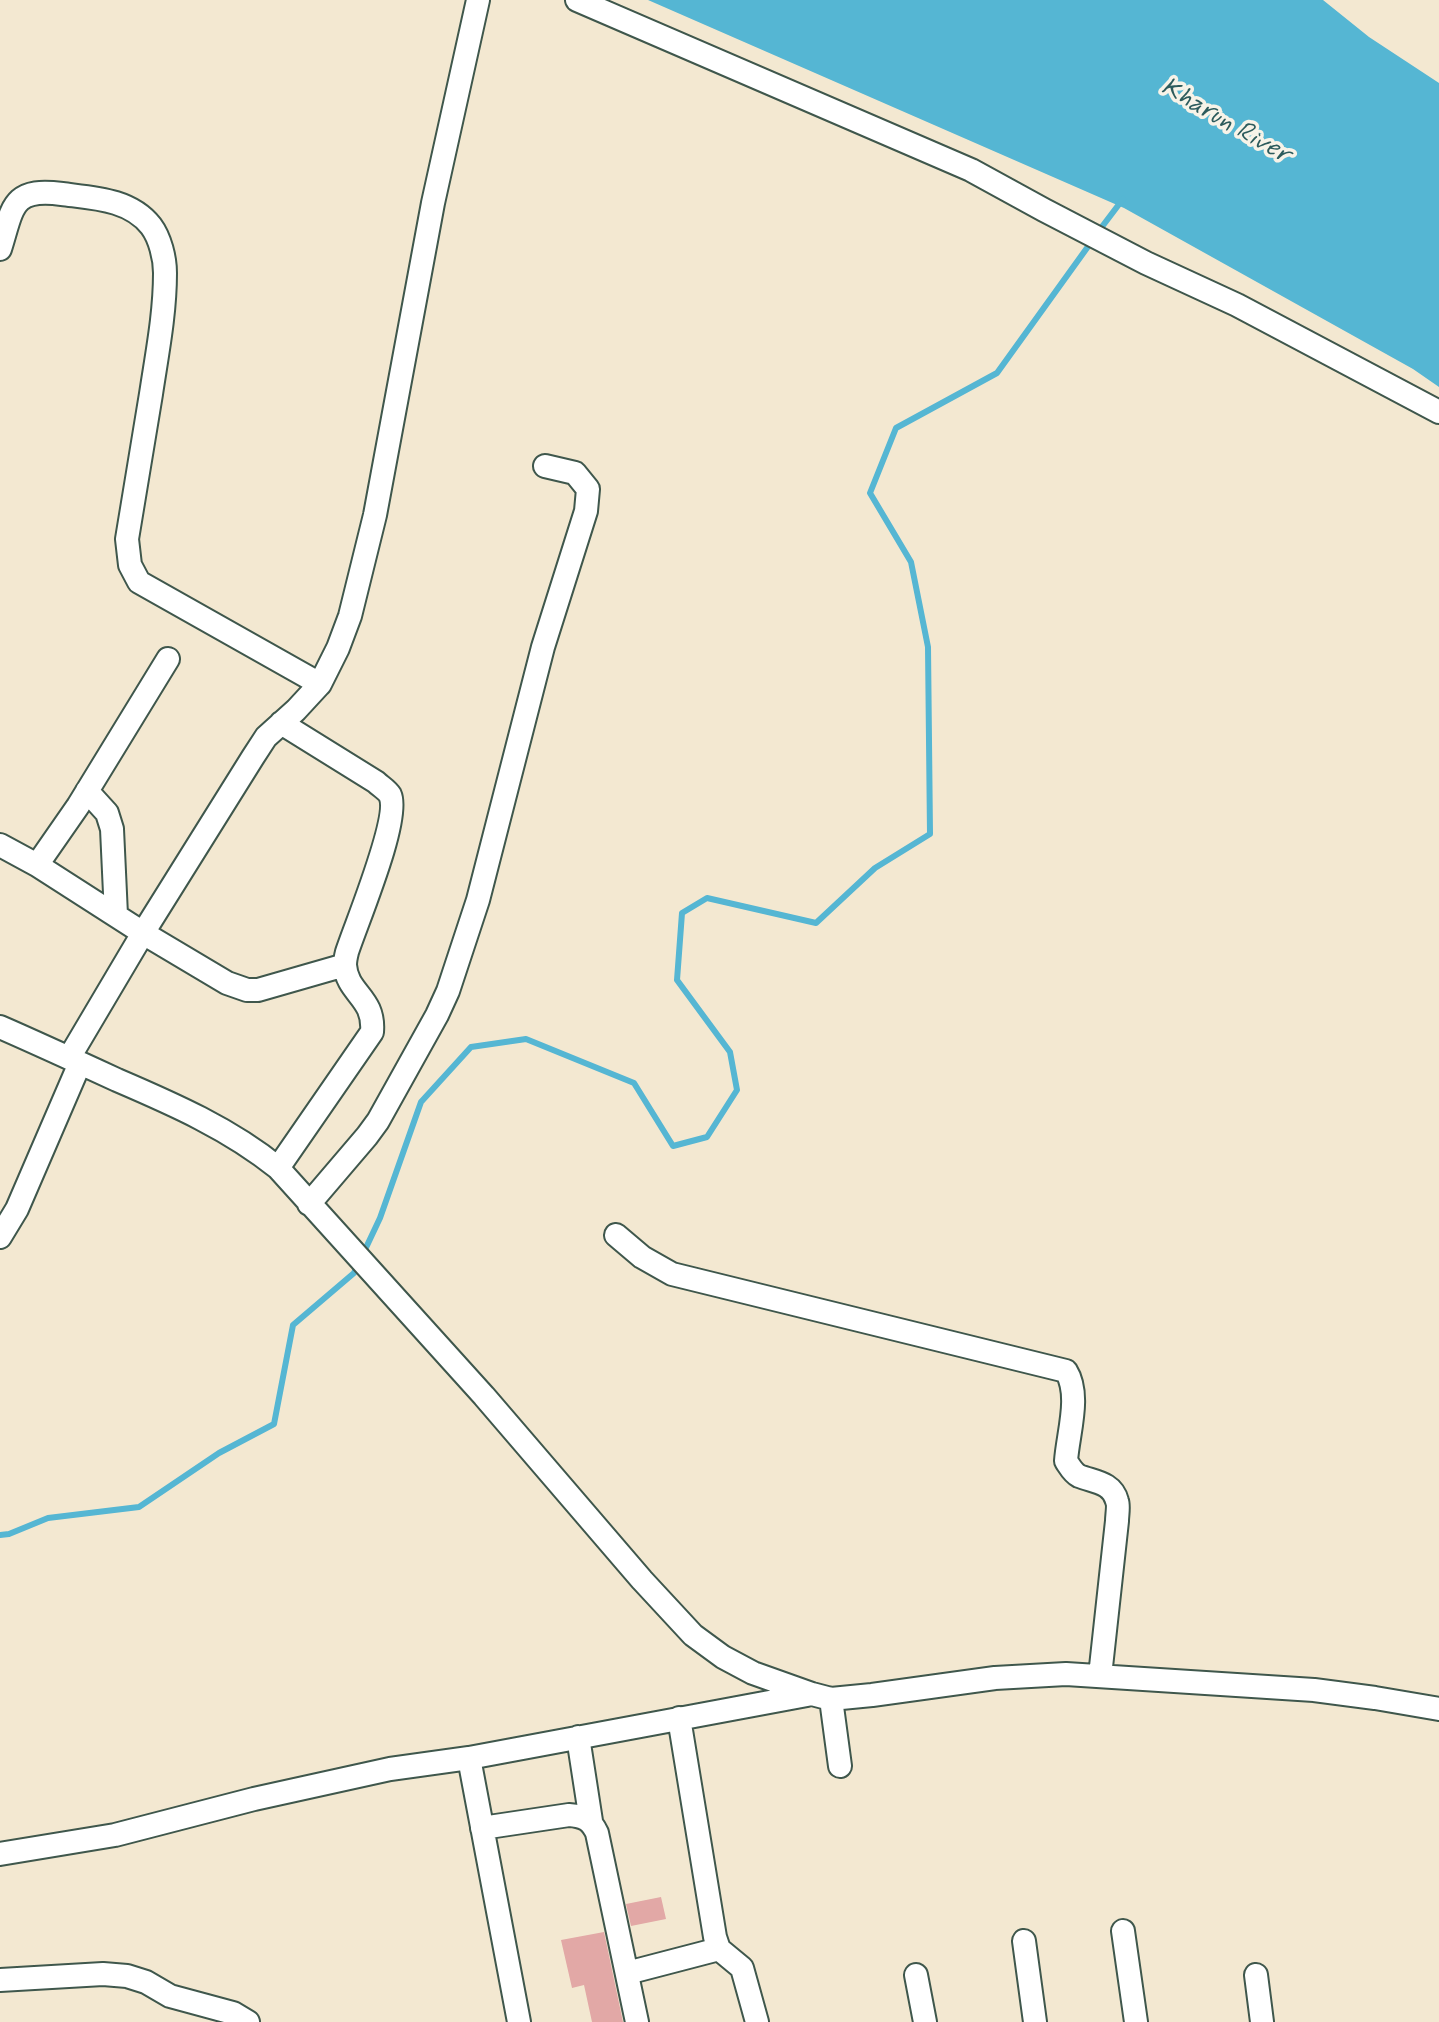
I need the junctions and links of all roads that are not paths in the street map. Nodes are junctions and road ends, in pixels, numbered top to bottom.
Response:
1 (478, 0) edge
2 (577, 0) edge
3 (0, 249) edge
4 (1439, 412) edge
5 (545, 466) dead end
6 (168, 659) dead end
7 (320, 684) junction
8 (281, 723) junction
9 (87, 791) junction
10 (0, 845) edge
11 (37, 865) junction
12 (116, 915) junction
13 (143, 933) junction
14 (345, 965) junction
15 (0, 1027) edge
16 (74, 1060) junction
17 (278, 1168) junction
18 (309, 1204) junction
19 (616, 1235) dead end
20 (0, 1237) edge
21 (1100, 1676) junction
22 (822, 1696) junction
23 (1439, 1709) edge
24 (679, 1718) junction
25 (578, 1737) junction
26 (469, 1758) junction
27 (840, 1766) dead end
28 (591, 1821) junction
29 (482, 1828) junction
30 (0, 1854) edge
31 (1123, 1931) dead end
32 (1024, 1941) dead end
33 (719, 1949) junction
34 (627, 1973) junction
35 (916, 1975) dead end
36 (1256, 1975) dead end
37 (0, 1980) edge
38 (248, 2022) edge
39 (519, 2022) edge
40 (637, 2022) edge
41 (757, 2022) edge
42 (925, 2022) edge
43 (1035, 2022) edge
44 (1136, 2022) edge
45 (1262, 2022) edge

1 - 7 street
2 - 4 street
3 - 7 street
5 - 18 street
6 - 9 street
7 - 8 street
8 - 13 street
8 - 14 street
9 - 11 street
9 - 12 street
10 - 11 street
11 - 12 street
12 - 13 street
13 - 14 street
13 - 16 street
14 - 17 street
15 - 16 street
16 - 17 street
16 - 20 street
17 - 18 street
18 - 22 street
19 - 21 street
21 - 22 street
21 - 23 street
22 - 24 street
22 - 27 street
24 - 25 street
24 - 33 street
25 - 26 street
25 - 28 street
26 - 29 street
26 - 30 street
28 - 29 street
28 - 34 street
29 - 39 street
31 - 44 street
32 - 43 street
33 - 34 street
33 - 41 street
34 - 40 street
35 - 42 street
36 - 45 street
37 - 38 street

